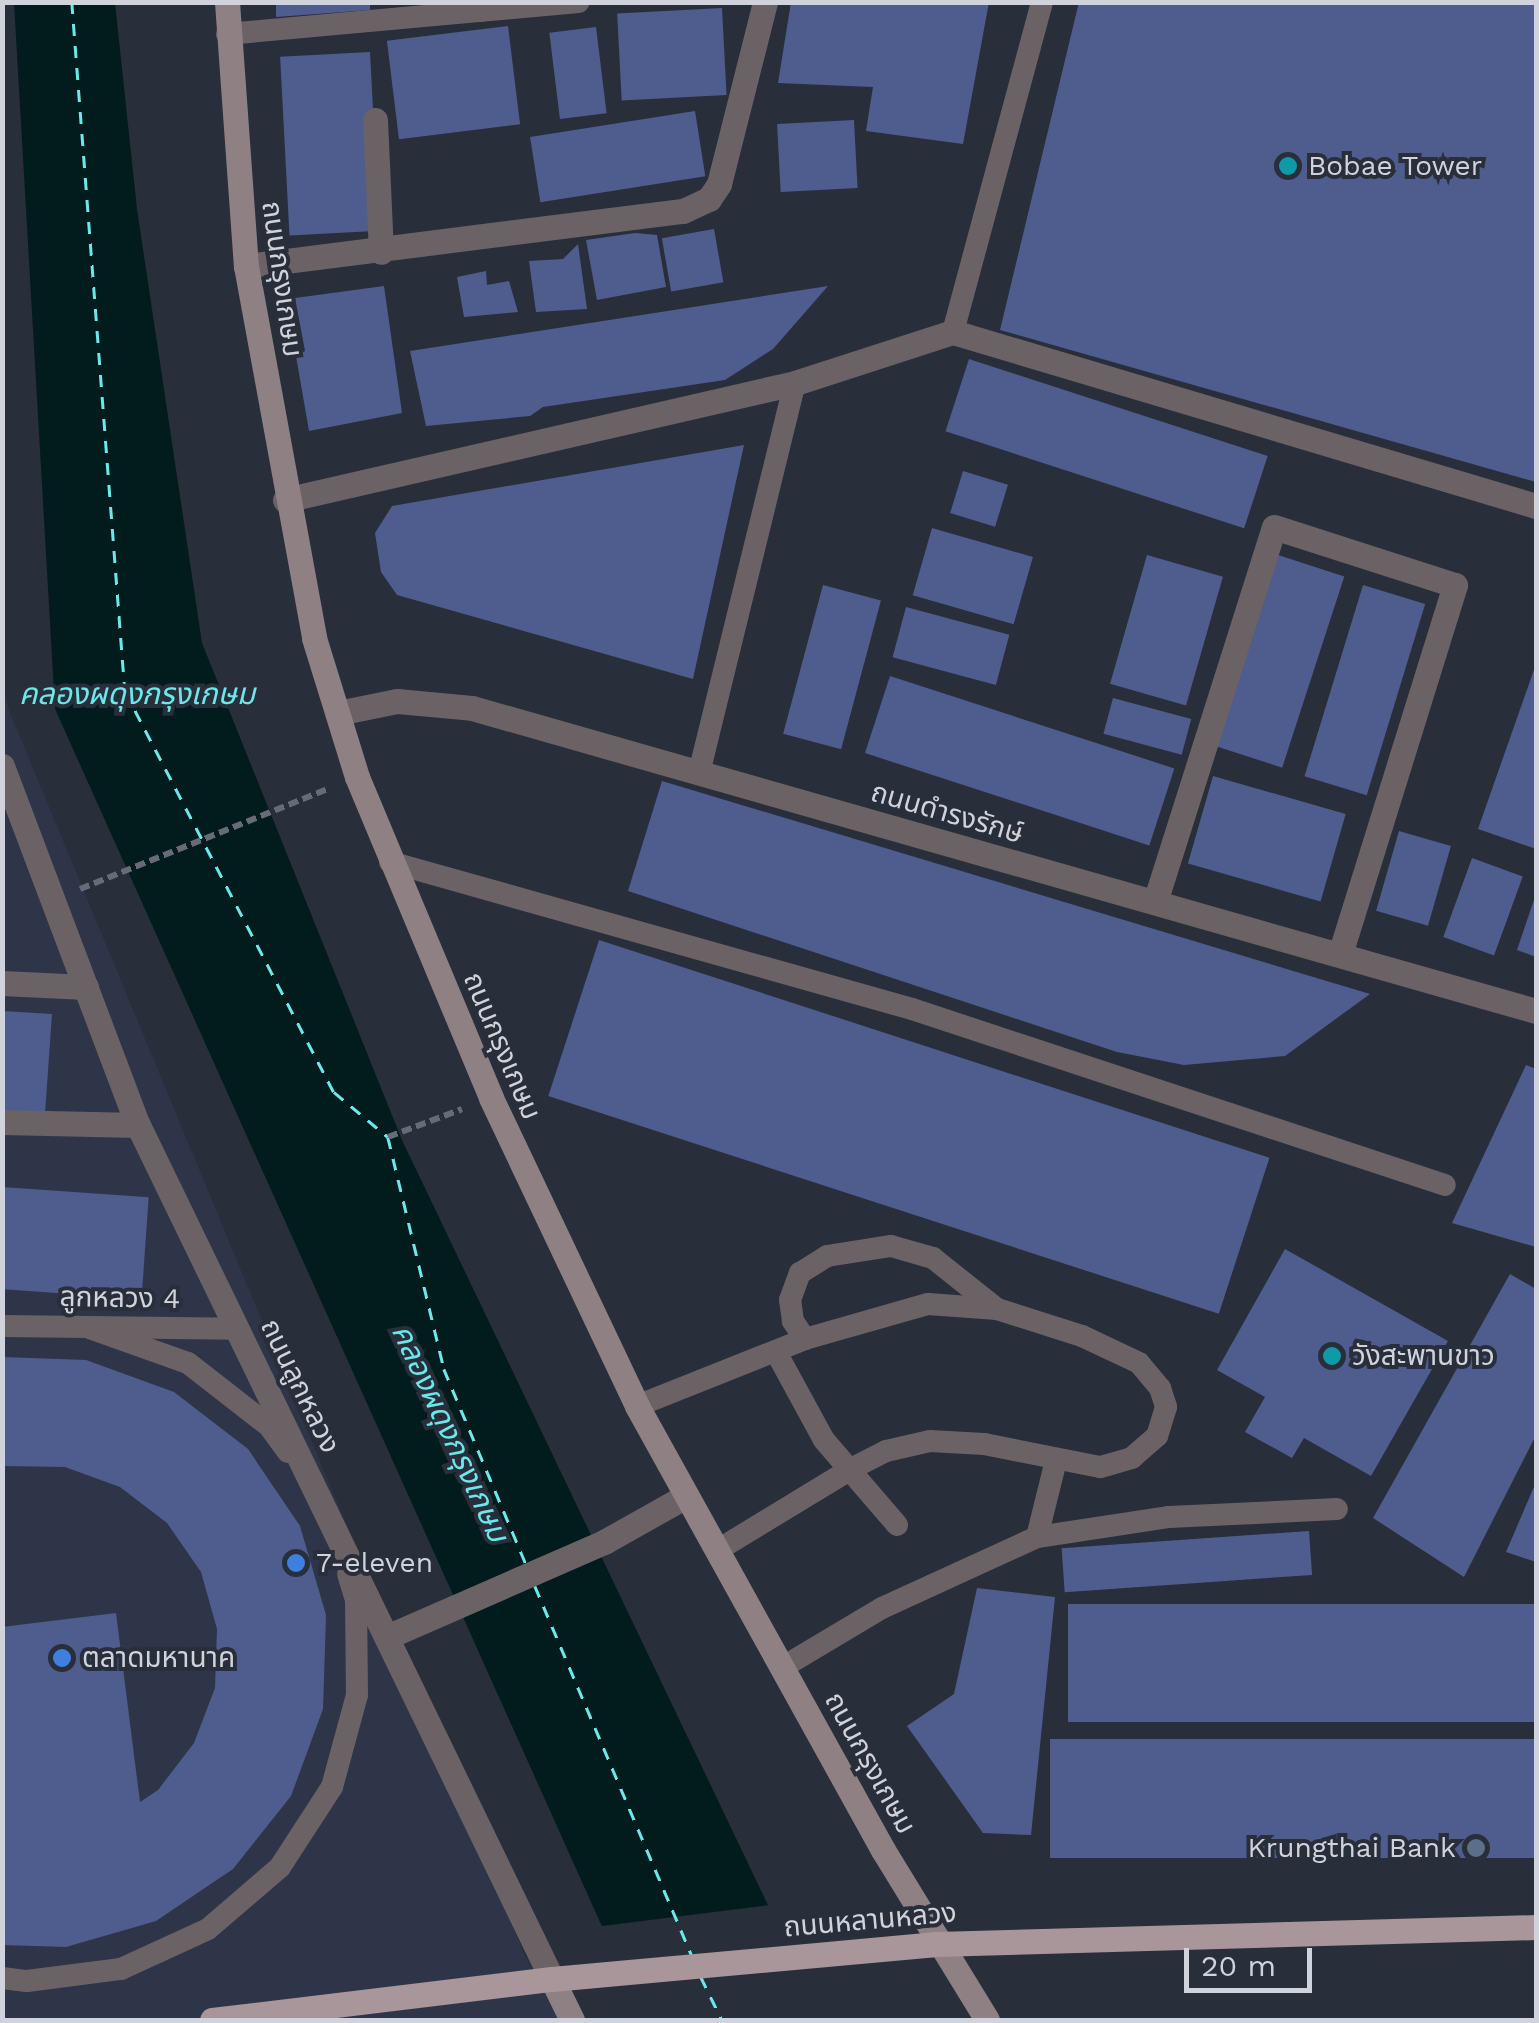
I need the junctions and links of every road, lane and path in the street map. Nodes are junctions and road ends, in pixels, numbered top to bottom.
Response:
1 (226, 2) edge
2 (579, 2) edge
3 (764, 2) edge
4 (1042, 2) edge
5 (480, 6) edge
6 (227, 34) junction
7 (375, 120) dead end
8 (381, 252) junction
9 (246, 266) junction
10 (953, 332) junction
11 (795, 383) junction
12 (285, 500) junction
13 (1536, 506) edge
14 (338, 713) junction
15 (2, 766) edge
16 (699, 774) junction
17 (357, 777) junction
18 (390, 862) junction
19 (113, 877) dead end
20 (1155, 902) junction
21 (1340, 955) junction
22 (2, 984) edge
23 (86, 986) junction
24 (1536, 1011) edge
25 (491, 1098) junction
26 (2, 1122) edge
27 (138, 1125) junction
28 (388, 1138) dead end
29 (1444, 1185) dead end
30 (997, 1310) junction
31 (2, 1326) edge
32 (238, 1328) junction
33 (92, 1329) junction
34 (805, 1338) junction
35 (776, 1352) junction
36 (637, 1406) junction
37 (1056, 1460) junction
38 (851, 1469) junction
39 (686, 1496) junction
40 (328, 1509) junction
41 (1336, 1509) dead end
42 (897, 1525) dead end
43 (1037, 1537) junction
44 (718, 1550) junction
45 (389, 1636) junction
46 (783, 1667) junction
47 (1536, 1927) edge
48 (936, 1944) junction
49 (2, 1978) edge
50 (552, 1979) junction
51 (212, 2020) edge
52 (572, 2020) edge
53 (986, 2020) edge

1 - 6 main road, ถนนกรุงเกษม
2 - 5 lane
3 - 8 street
4 - 10 lane
5 - 6 lane
6 - 9 main road, ถนนกรุงเกษม
7 - 8 street
8 - 9 street
9 - 12 main road, ถนนกรุงเกษม
10 - 11 street
10 - 13 street
11 - 12 street
11 - 16 lane
12 - 14 main road, ถนนกรุงเกษม
14 - 16 street, ถนนดำรงรักษ์
14 - 17 main road, ถนนกรุงเกษม
15 - 23 street, ถนนลูกหลวง
16 - 20 street, ถนนดำรงรักษ์
17 - 18 main road, ถนนกรุงเกษม
17 - 19 path
18 - 25 main road, ถนนกรุงเกษม
18 - 29 lane
20 - 21 street, ถนนดำรงรักษ์
20 - 21 street
21 - 24 street, ถนนดำรงรักษ์
22 - 23 street
23 - 27 street, ถนนลูกหลวง
25 - 28 path
25 - 36 main road, ถนนกรุงเกษม
26 - 27 street
27 - 32 street, ถนนลูกหลวง
30 - 34 lane
30 - 34 lane
30 - 37 lane
31 - 33 lane, ลูกหลวง 4
32 - 33 lane, ลูกหลวง 4
32 - 40 street, ถนนลูกหลวง
33 - 40 lane
34 - 35 lane
35 - 36 lane
35 - 38 lane
36 - 39 main road, ถนนกรุงเกษม
37 - 38 lane
37 - 43 lane
38 - 42 lane
38 - 44 lane
39 - 44 main road, ถนนกรุงเกษม
39 - 45 street
40 - 45 street, ถนนลูกหลวง
40 - 49 lane
41 - 43 lane
43 - 46 lane
44 - 46 main road, ถนนกรุงเกษม
45 - 50 street, ถนนลูกหลวง
46 - 48 main road, ถนนกรุงเกษม
47 - 48 main road, ถนนหลานหลวง
48 - 50 main road, ถนนหลานหลวง
48 - 53 main road, ถนนกรุงเกษม
50 - 51 main road, ถนนหลานหลวง
50 - 52 main road, ถนนลูกหลวง

